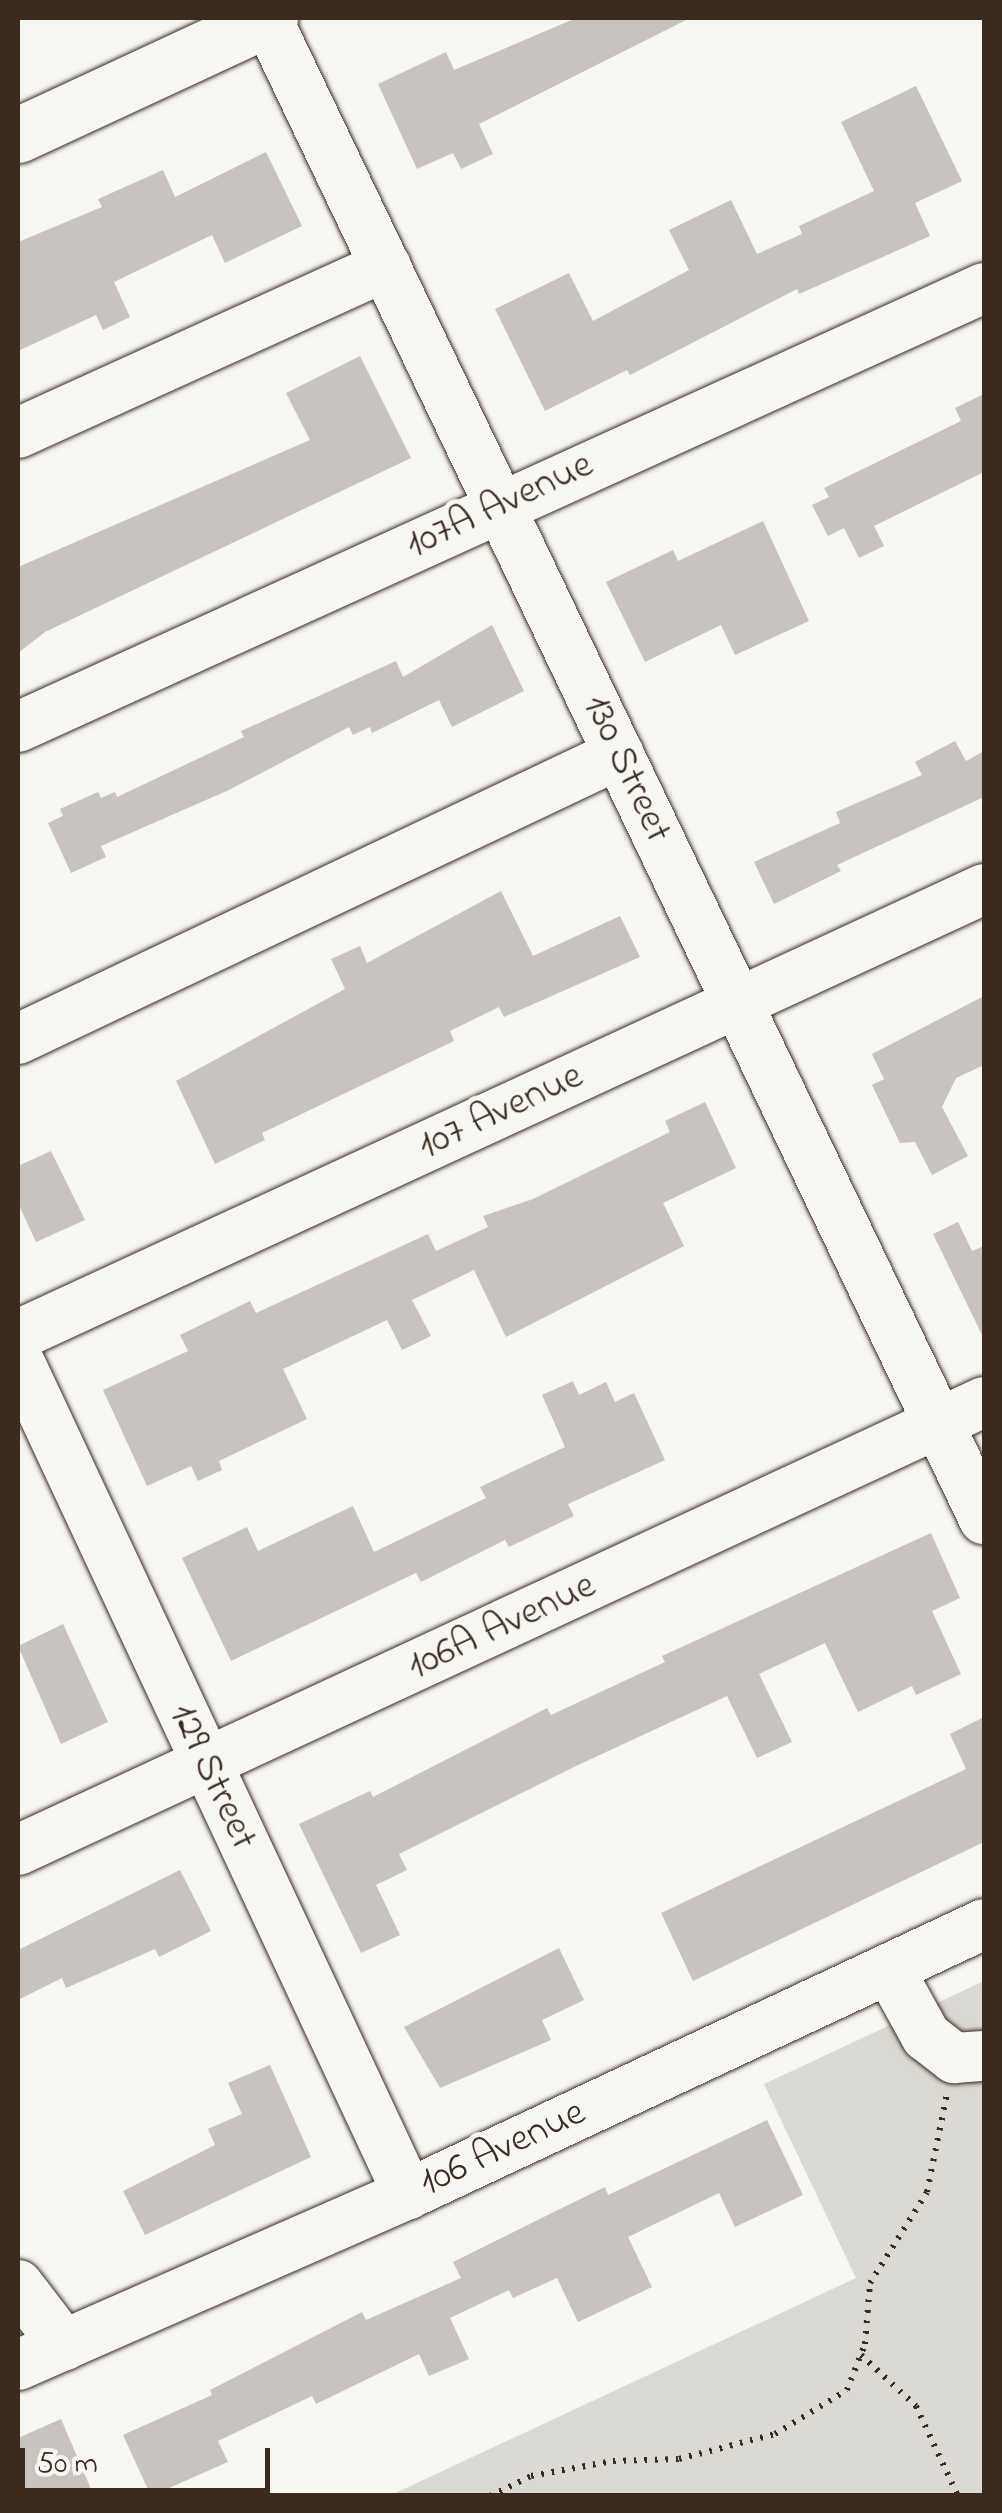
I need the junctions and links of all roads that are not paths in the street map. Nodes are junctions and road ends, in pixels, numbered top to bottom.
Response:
1 (268, 18) edge
2 (18, 136) edge
3 (386, 266) junction
4 (984, 288) edge
5 (18, 433) edge
6 (500, 504) junction
7 (18, 727) edge
8 (619, 754) junction
9 (984, 888) edge
10 (737, 1003) junction
11 (18, 1039) edge
12 (18, 1335) edge
13 (18, 1360) edge
14 (984, 1402) edge
15 (938, 1424) junction
16 (984, 1519) edge
17 (207, 1765) junction
18 (18, 1850) edge
19 (984, 1924) edge
20 (889, 1968) junction
21 (967, 2069) edge
22 (408, 2194) junction
23 (18, 2284) edge
24 (64, 2346) junction
25 (18, 2366) edge

1 - 2 main road
1 - 3 street, 130 Street
3 - 5 street
3 - 6 street, 130 Street
4 - 6 street, 107A Avenue
6 - 7 street, 107A Avenue
6 - 8 street, 130 Street
8 - 10 street, 130 Street
8 - 11 street
9 - 10 street, 107 Avenue
10 - 12 street, 107 Avenue
10 - 15 street, 130 Street
13 - 17 street, 129 Street
14 - 15 street, 106A Avenue
15 - 16 street, 130 Street
15 - 17 street, 106A Avenue
17 - 18 street, 106A Avenue
17 - 22 street, 129 Street
19 - 20 street, 106 Avenue
20 - 21 street
20 - 22 street, 106 Avenue
22 - 24 street, 106 Avenue
23 - 24 street
24 - 25 street, 106 Avenue

